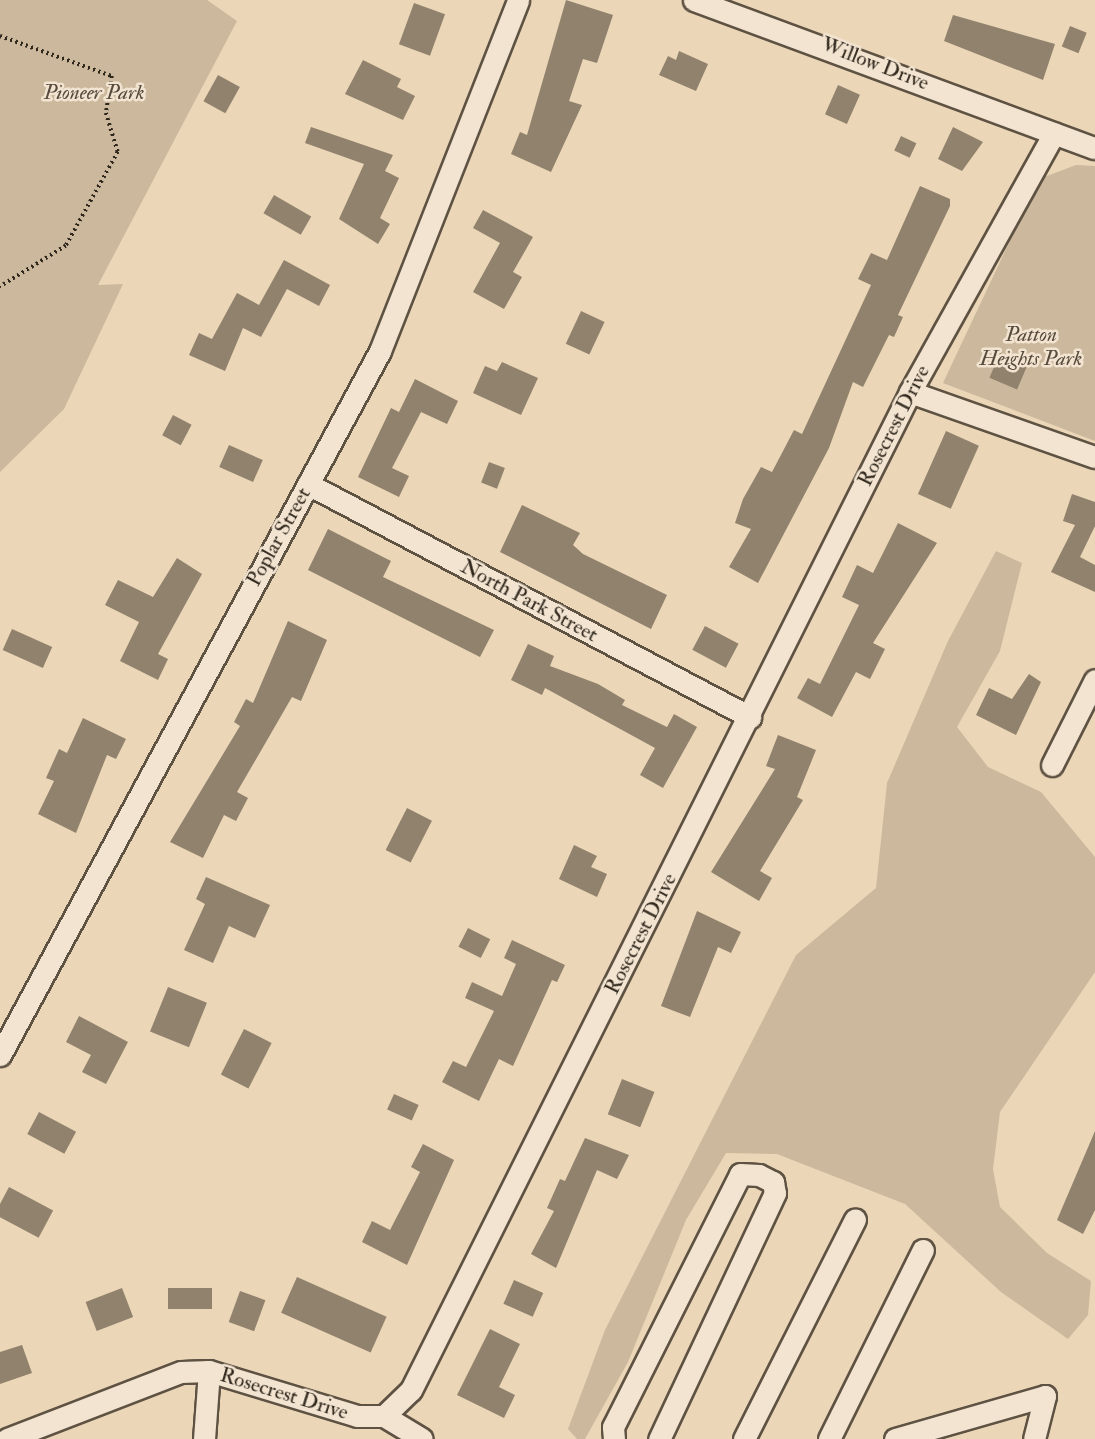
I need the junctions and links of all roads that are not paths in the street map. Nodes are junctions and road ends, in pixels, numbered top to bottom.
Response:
1 (517, 0) edge
2 (694, 0) edge
3 (1055, 133) junction
4 (1095, 148) edge
5 (910, 392) junction
6 (1095, 457) edge
7 (308, 484) junction
8 (1095, 680) edge
9 (750, 717) junction
10 (1052, 765) dead end
11 (0, 1055) edge
12 (856, 1219) dead end
13 (923, 1250) dead end
14 (209, 1371) junction
15 (384, 1416) junction
16 (7, 1439) edge
17 (204, 1439) edge
18 (422, 1439) edge
19 (614, 1439) edge
20 (659, 1439) edge
21 (744, 1439) edge
22 (829, 1439) edge
23 (895, 1439) edge
24 (1034, 1439) edge

1 - 7 street, Poplar Street
2 - 3 street, Willow Drive
3 - 4 street
3 - 5 street, Rosecrest Drive
5 - 6 street
5 - 9 street, Rosecrest Drive
7 - 9 street, North Park Street
7 - 11 street, Poplar Street
8 - 10 street
9 - 15 street, Rosecrest Drive
12 - 21 street
13 - 22 street
14 - 15 street, Rosecrest Drive
14 - 16 street, Rosecrest Drive
14 - 17 street
15 - 18 street
19 - 20 street
23 - 24 street

